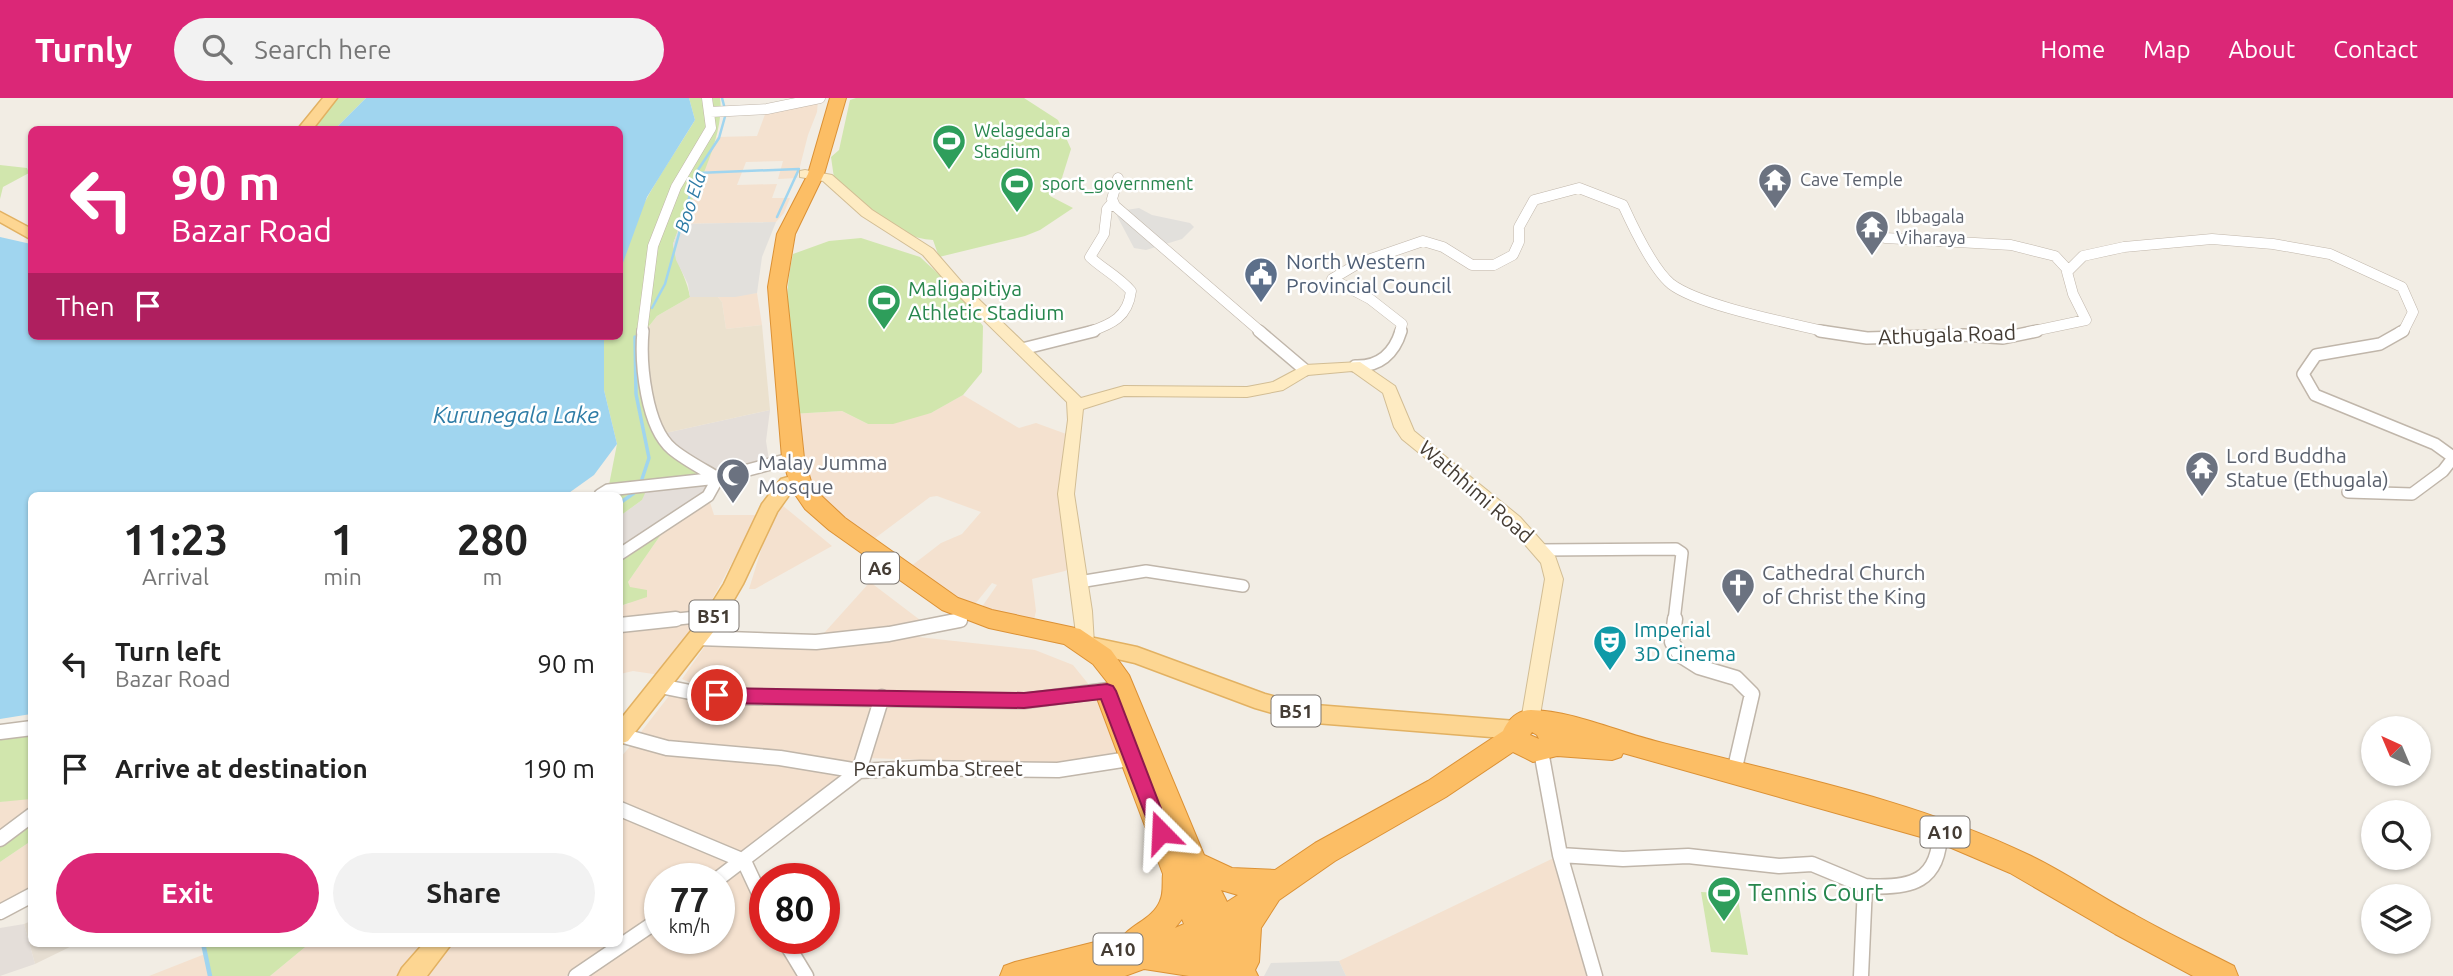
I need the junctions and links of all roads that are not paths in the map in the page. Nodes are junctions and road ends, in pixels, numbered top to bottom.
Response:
1 (330, 98) edge
2 (707, 98) edge
3 (820, 98) edge
4 (827, 98) edge
5 (838, 98) edge
6 (721, 111) junction
7 (307, 126) edge
8 (811, 174) junction
9 (1118, 178) dead end
10 (1113, 202) junction
11 (0, 216) edge
12 (28, 234) edge
13 (1885, 238) dead end
14 (2068, 270) junction
15 (1021, 349) junction
16 (1355, 366) junction
17 (1305, 370) junction
18 (1077, 406) junction
19 (2453, 457) edge
20 (788, 468) junction
21 (718, 478) junction
22 (612, 492) edge
23 (2348, 492) dead end
24 (1541, 550) junction
25 (623, 552) edge
26 (1079, 582) junction
27 (1243, 586) dead end
28 (714, 615) junction
29 (960, 620) junction
30 (623, 625) edge
31 (698, 638) junction
32 (1085, 644) junction
33 (660, 686) junction
34 (1114, 689) junction
35 (881, 697) junction
36 (28, 728) edge
37 (623, 731) edge
38 (0, 732) edge
39 (623, 736) edge
40 (1533, 737) junction
41 (1141, 756) junction
42 (859, 771) junction
43 (1734, 772) junction
44 (623, 810) edge
45 (28, 818) edge
46 (1940, 830) junction
47 (0, 839) edge
48 (1560, 855) junction
49 (744, 861) junction
50 (1184, 866) junction
51 (735, 867) edge
52 (749, 872) edge
53 (1279, 883) junction
54 (1865, 886) junction
55 (28, 897) edge
56 (0, 912) edge
57 (1209, 919) junction
58 (644, 930) edge
59 (623, 944) edge
60 (436, 947) edge
61 (619, 947) edge
62 (1136, 950) junction
63 (793, 954) edge
64 (411, 976) edge
65 (576, 976) edge
66 (806, 976) edge
67 (1015, 976) edge
68 (1084, 976) edge
69 (1214, 976) edge
70 (1222, 976) edge
71 (1244, 976) edge
72 (1595, 976) edge
73 (1861, 976) edge
74 (2223, 976) edge

1 - 7 main road
2 - 6 street
3 - 6 street
4 - 8 highway, A6
5 - 8 highway, A6
6 - 21 street
8 - 15 main road
8 - 20 highway, A6
9 - 10 street
10 - 15 street
10 - 17 street
11 - 12 main road
13 - 14 street
14 - 16 street, Athugala Road
14 - 19 street
15 - 18 main road
16 - 17 main road
16 - 24 main road, Wathhimi Road
17 - 18 main road
18 - 26 main road
19 - 23 street
20 - 21 street
20 - 28 main road, B51
20 - 29 highway, A6
20 - 32 highway, A6
21 - 22 street
21 - 25 street
24 - 40 main road, Wathhimi Road
24 - 43 street
26 - 27 street
26 - 32 main road
28 - 30 street
28 - 31 main road, B51
29 - 31 street
29 - 34 highway, A6
31 - 33 main road, B51
32 - 34 highway, A6
32 - 40 main road, B51
33 - 35 street
33 - 37 main road, B51
34 - 35 street
34 - 41 highway, A6
35 - 42 street
36 - 38 street
39 - 42 street, Perakumba Street
40 - 43 highway, A10
40 - 48 street
40 - 53 highway, A10
41 - 42 street, Perakumba Street
41 - 50 highway, A6
42 - 49 street
43 - 46 highway, A10
44 - 49 street
45 - 47 street
46 - 54 street
46 - 74 highway, A10
48 - 54 street
48 - 72 street
49 - 51 street
49 - 52 street
50 - 53 highway
50 - 57 highway, A6
50 - 62 highway
53 - 57 highway, A10
53 - 71 highway
54 - 73 street
55 - 56 street
57 - 62 highway, A10
57 - 70 highway, A6
57 - 71 highway, A6
58 - 59 street
60 - 64 main road
61 - 65 street
62 - 67 highway, A10
62 - 68 highway, A10
62 - 69 highway
63 - 66 street

